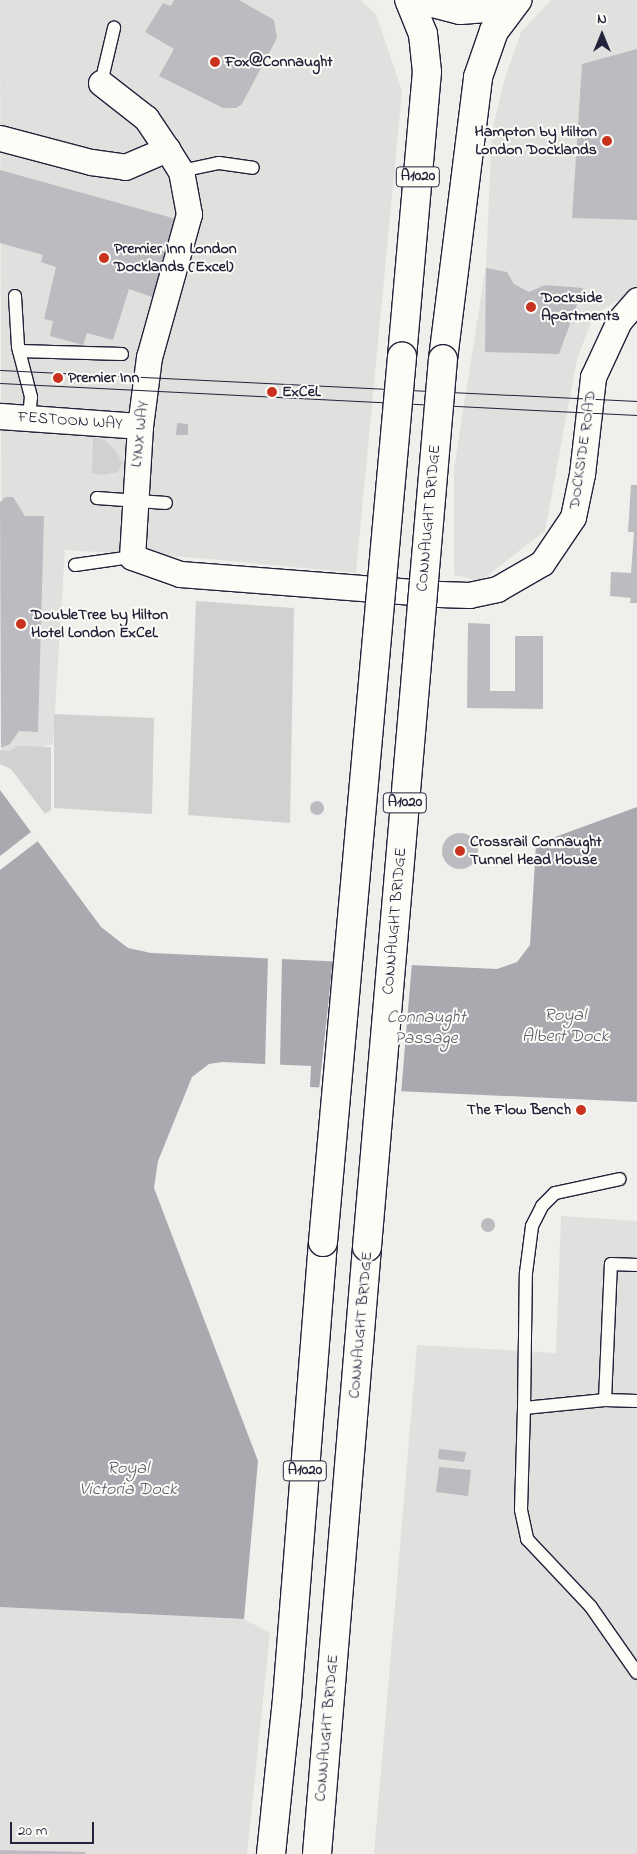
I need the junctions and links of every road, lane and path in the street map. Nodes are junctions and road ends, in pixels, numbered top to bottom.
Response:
1 (409, 0) edge
2 (421, 0) edge
3 (510, 0) edge
4 (517, 0) edge
5 (114, 28) dead end
6 (102, 83) joint
7 (0, 138) edge
8 (167, 149) junction
9 (253, 168) dead end
10 (180, 171) junction
11 (15, 296) dead end
12 (637, 300) edge
13 (19, 351) junction
14 (122, 354) dead end
15 (0, 416) edge
16 (29, 417) junction
17 (140, 426) junction
18 (97, 498) dead end
19 (134, 501) junction
20 (166, 503) dead end
21 (132, 557) junction
22 (75, 564) dead end
23 (620, 1179) dead end
24 (637, 1265) edge
25 (605, 1400) junction
26 (637, 1402) edge
27 (524, 1408) junction
28 (637, 1673) edge
29 (271, 1854) edge
30 (317, 1854) edge

1 - 29 main road, A1020, bridge
2 - 3 main road
4 - 30 main road, CONNAUGHT BRIDGE / A1020, bridge
5 - 6 lane
6 - 8 street, LYNX WAY
7 - 8 street
8 - 10 street, LYNX WAY
9 - 10 lane
10 - 17 street, LYNX WAY
11 - 13 lane
12 - 21 street, DOCKSIDE ROAD
13 - 14 lane
13 - 16 lane
15 - 16 street, FESTOON WAY
16 - 17 street, FESTOON WAY
17 - 19 street, LYNX WAY
18 - 19 lane
19 - 20 lane
19 - 21 street, LYNX WAY
21 - 22 lane
23 - 27 lane
24 - 25 lane
25 - 26 lane
25 - 27 lane
27 - 28 lane

